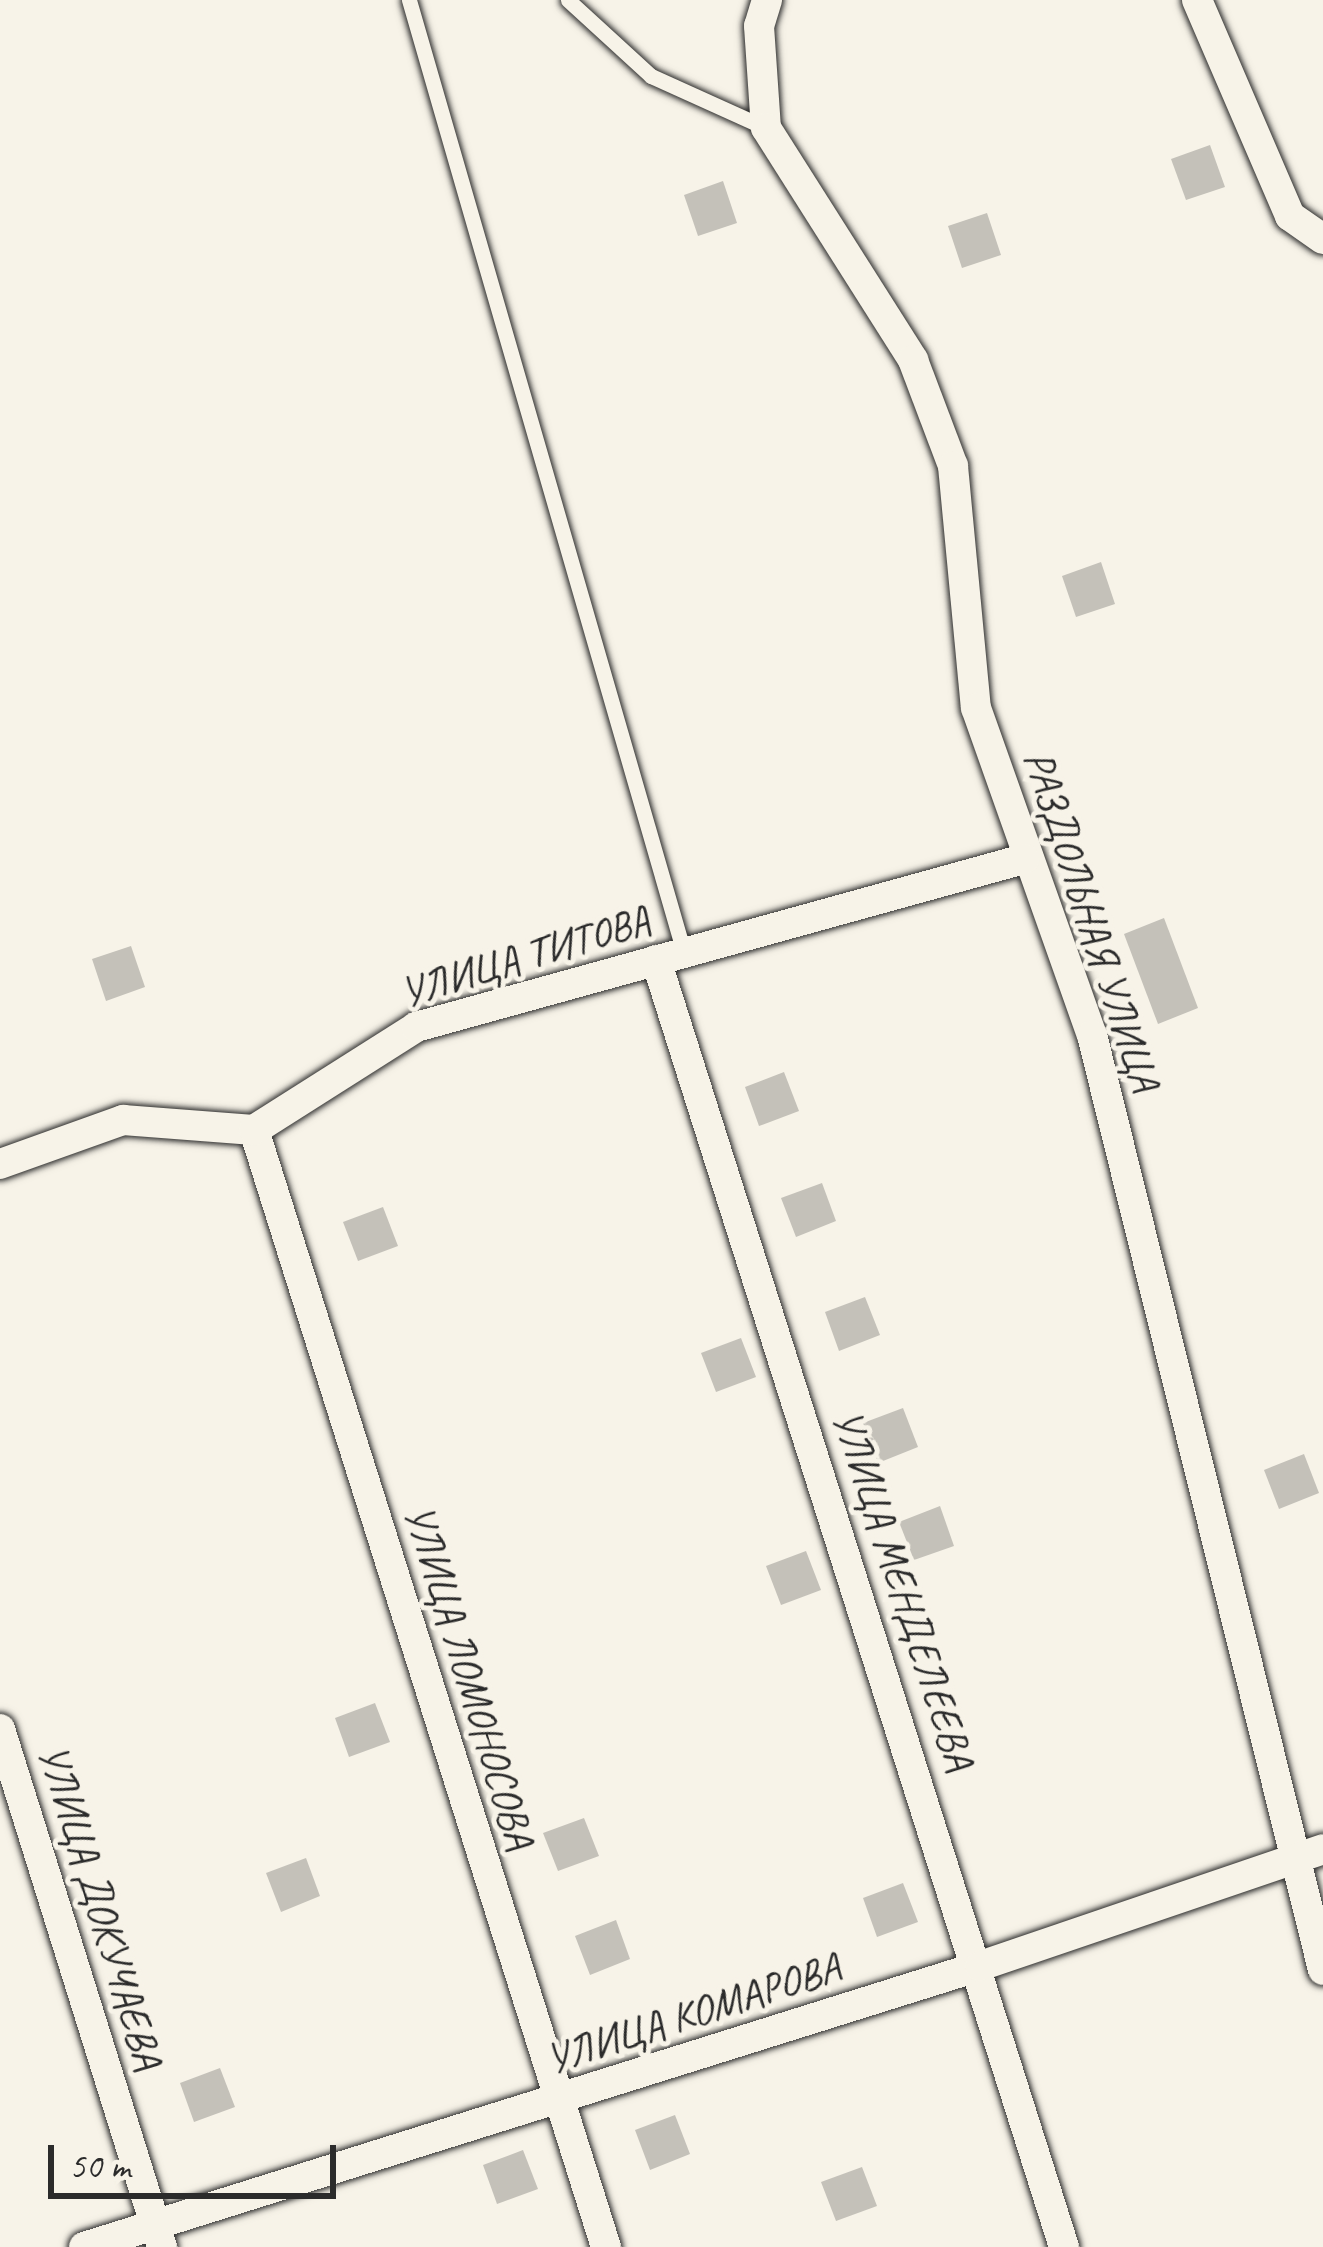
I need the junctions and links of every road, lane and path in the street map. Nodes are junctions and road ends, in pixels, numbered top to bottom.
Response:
1 (410, 0) edge
2 (568, 0) edge
3 (766, 0) edge
4 (1197, 0) edge
5 (766, 128) junction
6 (1323, 239) edge
7 (1024, 859) junction
8 (670, 957) junction
9 (254, 1130) junction
10 (0, 1164) edge
11 (0, 1730) edge
12 (1308, 1854) edge
13 (980, 1966) junction
14 (1323, 1970) edge
15 (557, 2101) junction
16 (159, 2236) edge
17 (84, 2247) edge
18 (606, 2247) edge
19 (1064, 2247) edge

1 - 8 lane
2 - 5 lane
3 - 5 street, РАЗДОЛЬНАЯ УЛИЦА
4 - 6 street
5 - 7 street, РАЗДОЛЬНАЯ УЛИЦА
7 - 8 street, УЛИЦА ТИТОВА
7 - 12 street, РАЗДОЛЬНАЯ УЛИЦА
8 - 9 street, УЛИЦА ТИТОВА
8 - 13 street, УЛИЦА МЕНДЕЛЕЕВА
9 - 10 street
9 - 15 street, УЛИЦА ЛОМОНОСОВА
11 - 16 street, УЛИЦА ДОКУЧАЕВА
12 - 13 street, УЛИЦА КОМАРОВА
12 - 14 street, РАЗДОЛЬНАЯ УЛИЦА
13 - 15 street, УЛИЦА КОМАРОВА
13 - 19 street, УЛИЦА МЕНДЕЛЕЕВА
15 - 16 street, УЛИЦА КОМАРОВА
15 - 18 street, УЛИЦА ЛОМОНОСОВА
16 - 17 street, УЛИЦА КОМАРОВА

